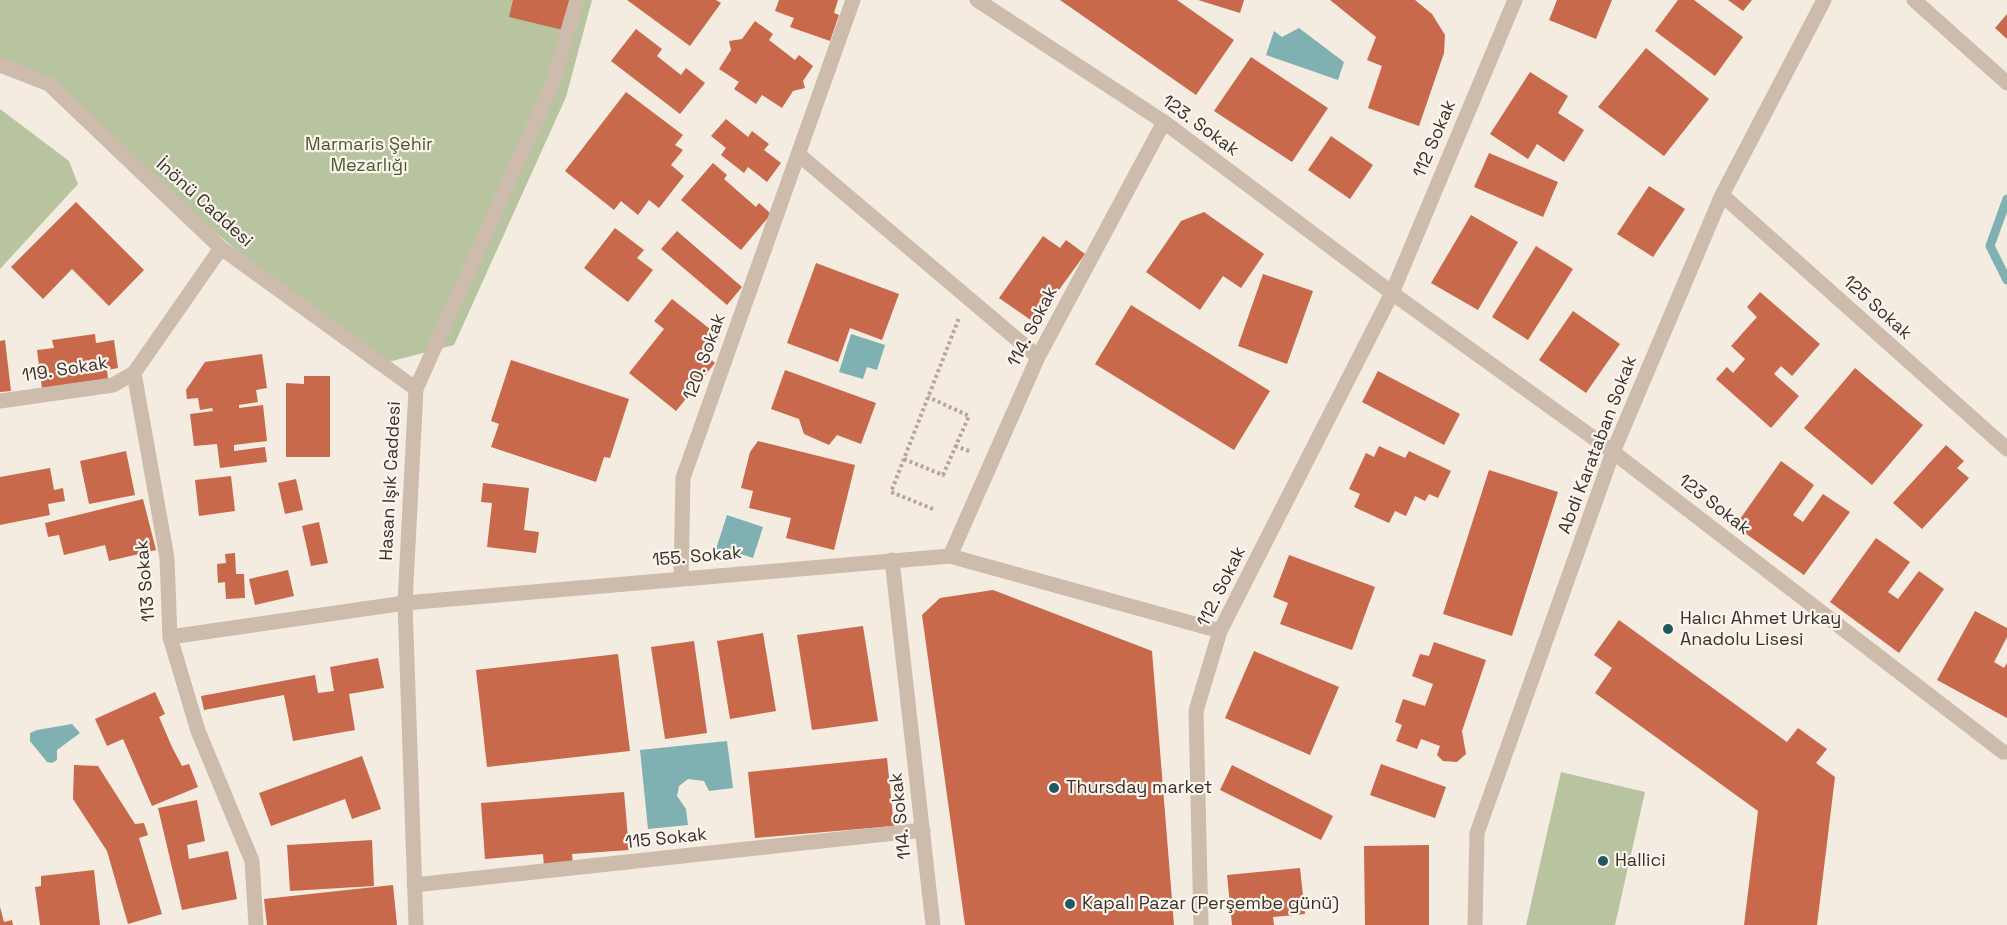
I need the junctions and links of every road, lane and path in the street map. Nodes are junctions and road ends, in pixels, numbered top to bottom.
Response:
1 (577, 0) edge
2 (853, 0) edge
3 (977, 0) edge
4 (1824, 0) edge
5 (1914, 0) edge
6 (1510, 3) edge
7 (0, 65) edge
8 (2007, 83) edge
9 (1164, 122) junction
10 (798, 154) junction
11 (1722, 195) junction
12 (221, 248) junction
13 (1392, 293) junction
14 (967, 297) junction
15 (1038, 357) junction
16 (134, 373) junction
17 (416, 389) junction
18 (928, 398) junction
19 (0, 401) edge
20 (2007, 449) edge
21 (1613, 452) junction
22 (904, 459) junction
23 (933, 509) dead end
24 (950, 556) junction
25 (892, 560) junction
26 (681, 578) junction
27 (405, 603) junction
28 (1221, 631) junction
29 (170, 637) junction
30 (2007, 752) edge
31 (923, 830) junction
32 (414, 885) junction
33 (256, 925) edge
34 (416, 925) edge
35 (933, 925) edge
36 (1201, 925) edge
37 (1475, 925) edge

1 - 17 street, Hasan Işık Caddesi
2 - 10 street, 120. Sokak
3 - 9 street, 123. Sokak
4 - 11 street, Abdi Karataban Sokak
5 - 8 street
6 - 13 street, 112 Sokak
7 - 12 street, İnönü Caddesi
9 - 13 street, 123. Sokak
9 - 15 street, 114. Sokak
10 - 14 street
10 - 26 street, 120. Sokak
11 - 20 street, 125 Sokak
11 - 21 street, Abdi Karataban Sokak
12 - 16 street
12 - 17 street, İnönü Caddesi
13 - 21 street, 123 Sokak
13 - 28 street, 112. Sokak
14 - 15 street
14 - 18 path
15 - 24 street, 114. Sokak
16 - 19 street, 119. Sokak
16 - 29 street, 113 Sokak
17 - 27 street, Hasan Işık Caddesi
18 - 22 path
18 - 22 path
21 - 30 street, 123 Sokak
21 - 37 street, Abdi Karataban Sokak
22 - 23 path
24 - 25 street, 155. Sokak
24 - 28 street, 155. Sokak
25 - 26 street, 155. Sokak
25 - 31 street, 114. Sokak
26 - 27 street, 155. Sokak
27 - 29 street, 155. Sokak
27 - 32 street, Hasan Işık Caddesi
28 - 36 street, 112. Sokak
29 - 33 street, 113 Sokak
31 - 32 street, 115 Sokak
31 - 35 street, 114. Sokak
32 - 34 street, Hasan Işık Caddesi

